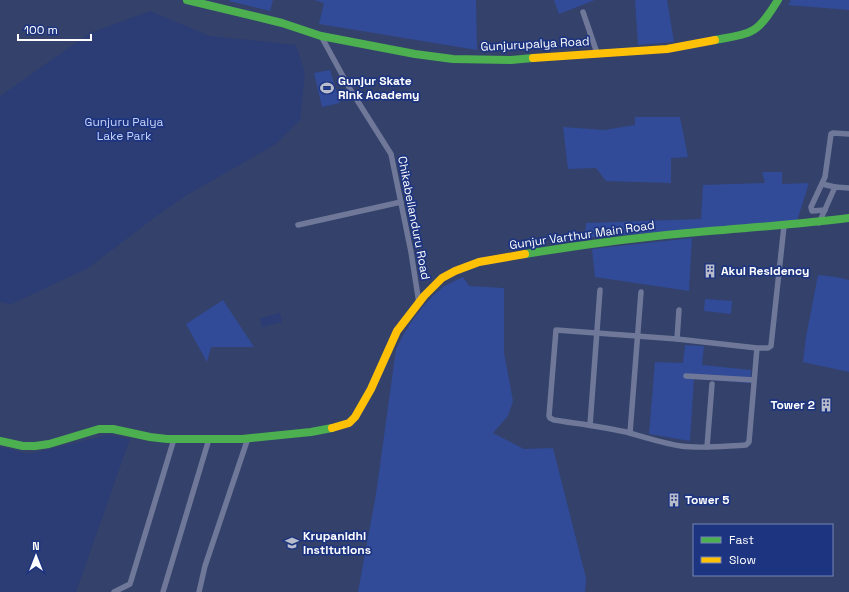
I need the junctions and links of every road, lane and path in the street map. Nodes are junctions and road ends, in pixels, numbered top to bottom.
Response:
1 (187, 0) edge
2 (778, 0) edge
3 (583, 12) dead end
4 (321, 36) junction
5 (597, 53) junction
6 (849, 134) edge
7 (822, 184) junction
8 (836, 187) junction
9 (849, 188) edge
10 (401, 202) junction
11 (817, 210) junction
12 (824, 210) junction
13 (849, 218) edge
14 (816, 223) junction
15 (298, 225) dead end
16 (784, 226) junction
17 (600, 290) dead end
18 (641, 292) dead end
19 (419, 303) junction
20 (679, 310) dead end
21 (596, 334) junction
22 (637, 337) junction
23 (677, 339) junction
24 (757, 348) junction
25 (686, 376) dead end
26 (754, 380) junction
27 (712, 384) dead end
28 (590, 425) junction
29 (630, 433) junction
30 (248, 438) junction
31 (174, 439) junction
32 (209, 439) junction
33 (0, 441) edge
34 (707, 447) junction
35 (114, 592) edge
36 (163, 592) edge
37 (199, 592) edge

1 - 4 main road, Gunjurupalya Road
2 - 5 main road, Gunjurupalya Road
3 - 5 street
4 - 5 main road, Gunjurupalya Road
4 - 10 street, Chikabellanduru Road
6 - 7 street
7 - 8 street
7 - 11 street
8 - 9 street
8 - 12 street
10 - 15 street
10 - 19 street, Chikabellanduru Road
11 - 12 street
11 - 14 street
12 - 14 street
13 - 14 main road, Gunjur Varthur Main Road
14 - 16 main road, Gunjur Varthur Main Road
16 - 19 main road, Gunjur Varthur Main Road
16 - 24 street
17 - 21 street
18 - 22 street
19 - 30 main road, Gunjur Varthur Main Road
20 - 23 street
21 - 22 street
21 - 28 street
21 - 28 street
22 - 23 street
22 - 29 street
23 - 24 street
24 - 26 street
25 - 26 street
26 - 34 street
27 - 34 street
28 - 29 street
29 - 34 street
30 - 32 main road, Gunjur Varthur Main Road
30 - 37 street
31 - 32 main road, Gunjur Varthur Main Road
31 - 33 main road, Gunjur Varthur Main Road
31 - 35 street
32 - 36 street

